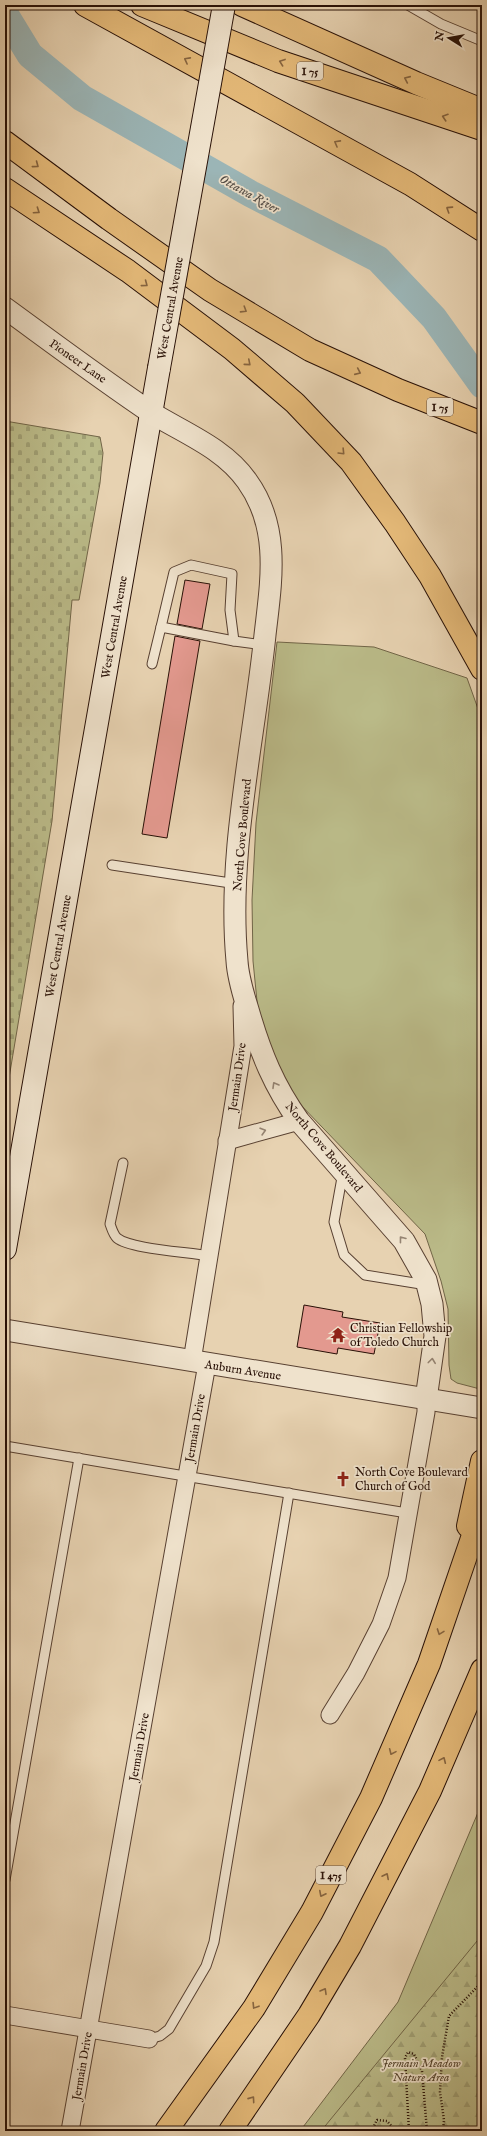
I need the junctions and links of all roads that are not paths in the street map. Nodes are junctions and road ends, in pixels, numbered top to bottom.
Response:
1 (85, 5) edge
2 (142, 5) edge
3 (224, 5) edge
4 (242, 5) edge
5 (408, 5) edge
6 (482, 41) edge
7 (482, 110) edge
8 (482, 129) edge
9 (5, 142) edge
10 (5, 189) edge
11 (482, 230) edge
12 (5, 308) edge
13 (151, 412) junction
14 (482, 423) edge
15 (161, 627) junction
16 (234, 641) junction
17 (264, 646) junction
18 (152, 664) dead end
19 (482, 669) edge
20 (112, 865) dead end
21 (237, 884) junction
22 (241, 988) junction
23 (299, 1121) junction
24 (228, 1141) junction
25 (122, 1163) dead end
26 (343, 1171) junction
27 (5, 1249) edge
28 (209, 1256) junction
29 (427, 1285) junction
30 (5, 1330) edge
31 (199, 1362) junction
32 (426, 1400) junction
33 (482, 1408) edge
34 (5, 1446) edge
35 (79, 1458) junction
36 (482, 1462) edge
37 (187, 1476) junction
38 (289, 1493) junction
39 (482, 1509) edge
40 (407, 1513) junction
41 (454, 1595) junction
42 (482, 1670) edge
43 (330, 1715) dead end
44 (5, 1880) edge
45 (5, 2015) edge
46 (89, 2029) junction
47 (149, 2039) joint
48 (70, 2131) edge
49 (166, 2131) edge
50 (230, 2131) edge

11 -> 1 highway
8 -> 2 highway, I 75
3 - 13 main road, West Central Avenue, bridge
7 -> 4 highway
5 - 6 lane
9 -> 14 highway, I 75
10 -> 19 highway
12 - 13 street, Pioneer Lane
13 - 17 street, North Cove Boulevard
13 - 27 main road, West Central Avenue
15 - 16 lane
15 - 16 lane
15 - 18 lane
16 - 17 lane
17 - 21 street, North Cove Boulevard
20 - 21 lane
21 - 22 street, North Cove Boulevard
23 -> 22 street, North Cove Boulevard
22 - 24 street, Jermain Drive
24 -> 23 street
23 - 26 street, North Cove Boulevard
24 - 28 street, Jermain Drive
25 - 28 lane
29 -> 26 street, North Cove Boulevard
26 - 29 lane
28 - 31 street, Jermain Drive
32 -> 29 street, North Cove Boulevard
30 - 31 street, Auburn Avenue
31 - 32 street, Auburn Avenue
31 - 37 street, Jermain Drive
32 - 33 street, Auburn Avenue
32 - 40 street, North Cove Boulevard
34 - 35 lane
35 - 37 lane
35 - 44 lane
36 - 41 highway
37 - 38 lane
37 - 46 street, Jermain Drive
38 - 40 lane
38 - 47 lane
39 - 41 highway
40 - 43 street, North Cove Boulevard
41 -> 49 highway, I 475
50 -> 42 highway
45 - 46 street
46 - 47 street
46 - 48 street, Jermain Drive

